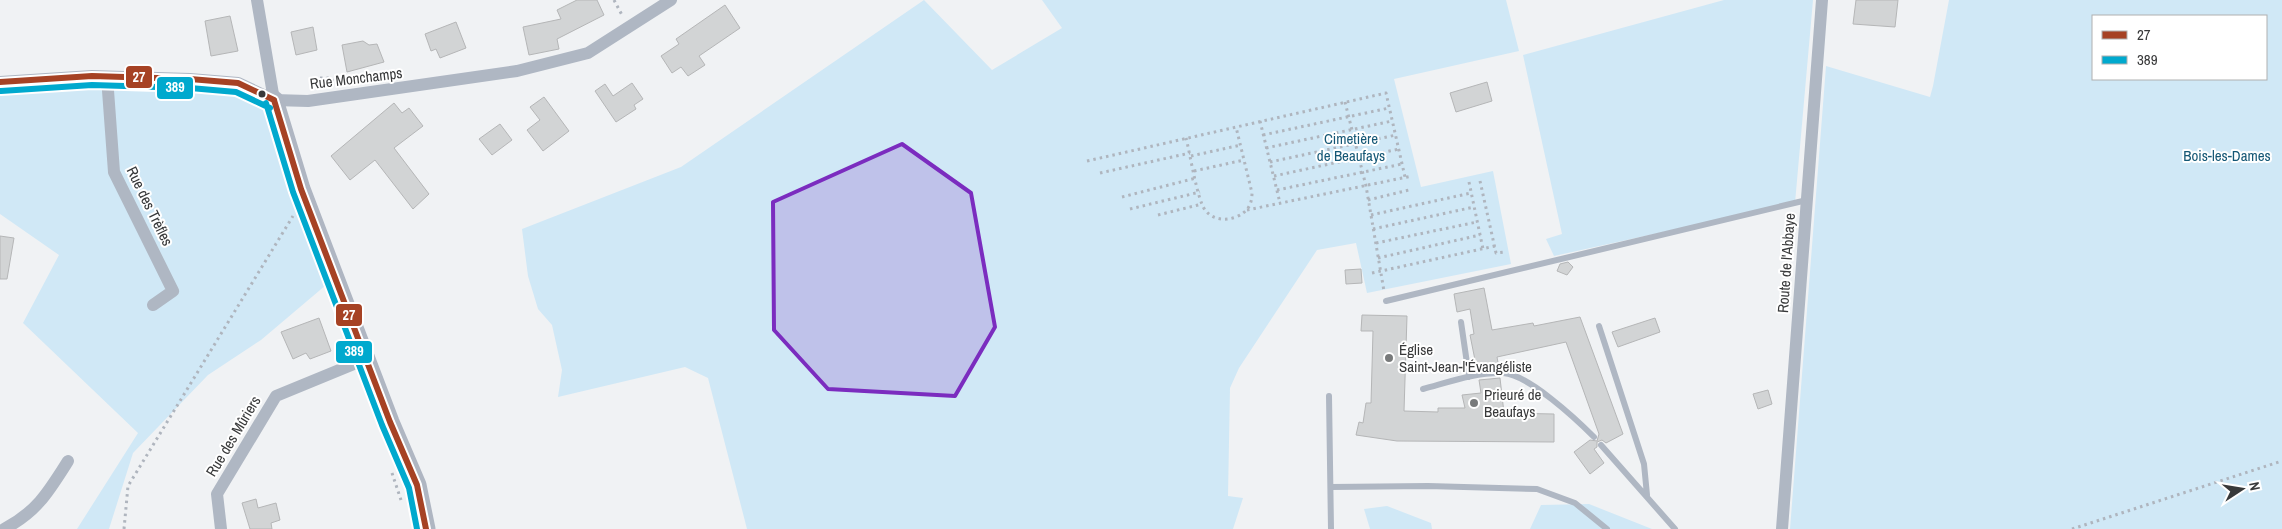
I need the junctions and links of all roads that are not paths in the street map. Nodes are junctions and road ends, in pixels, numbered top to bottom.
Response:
1 (257, 0) edge
2 (671, 0) edge
3 (1822, 0) edge
4 (107, 77) junction
5 (0, 82) edge
6 (274, 100) junction
7 (1807, 200) junction
8 (1386, 301) road end
9 (153, 305) dead end
10 (1461, 322) dead end
11 (1599, 326) dead end
12 (366, 359) junction
13 (1469, 377) junction
14 (1423, 389) dead end
15 (1329, 396) dead end
16 (1594, 437) dead end
17 (1601, 445) dead end
18 (68, 461) dead end
19 (1331, 487) junction
20 (1647, 495) junction
21 (4, 529) edge
22 (222, 529) edge
23 (426, 529) edge
24 (1331, 529) edge
25 (1607, 529) edge
26 (1675, 529) edge
27 (1782, 529) edge

1 - 6 street
2 - 6 street, Rue Monchamps
3 - 7 street, Route de l'Abbaye
4 - 5 street, Rue Monchamps
4 - 6 street, Rue Monchamps
4 - 9 street, Rue des Trèfles
6 - 12 street
7 - 8 lane
7 - 27 street, Route de l'Abbaye
10 - 13 lane
11 - 20 lane
12 - 22 street, Rue des Mûriers
12 - 23 street
13 - 14 lane
13 - 16 lane
15 - 19 lane
17 - 20 lane
18 - 21 street
19 - 24 lane
19 - 25 lane
20 - 26 lane

